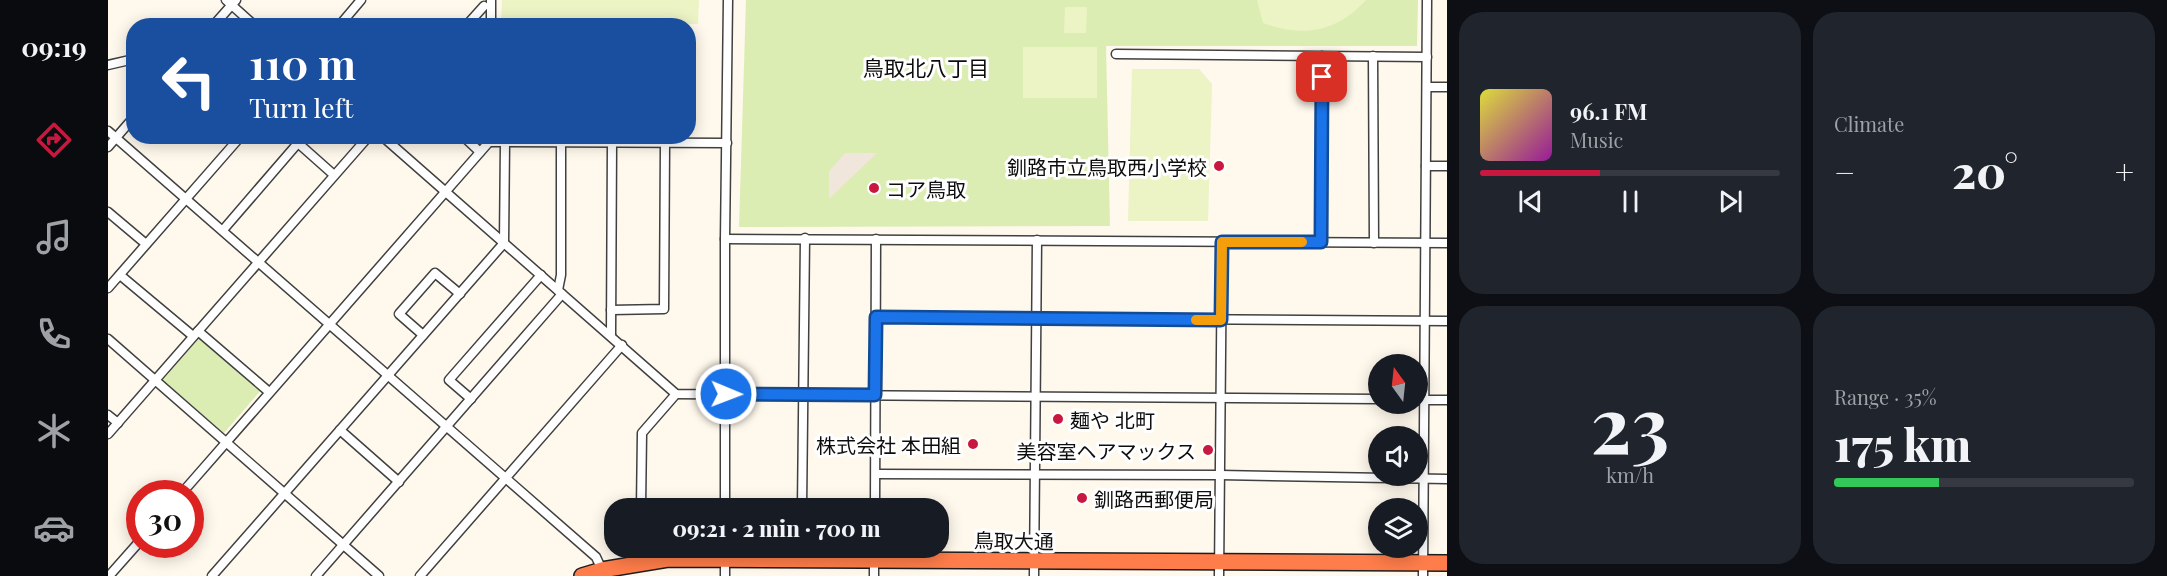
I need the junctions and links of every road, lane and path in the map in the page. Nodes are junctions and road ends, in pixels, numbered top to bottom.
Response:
1 (361, 0) edge
2 (728, 0) edge
3 (1427, 0) edge
4 (231, 2) edge
5 (486, 3) edge
6 (219, 18) edge
7 (247, 18) edge
8 (346, 18) edge
9 (473, 18) edge
10 (489, 18) edge
11 (1116, 54) dead end
12 (1322, 56) junction
13 (1373, 56) junction
14 (1427, 57) junction
15 (126, 61) edge
16 (108, 65) edge
17 (1427, 87) junction
18 (1447, 87) edge
19 (126, 126) edge
20 (108, 131) edge
21 (116, 138) junction
22 (727, 143) junction
23 (234, 144) edge
24 (297, 144) edge
25 (299, 144) edge
26 (362, 144) edge
27 (391, 144) edge
28 (472, 144) edge
29 (486, 144) edge
30 (504, 144) edge
31 (561, 144) edge
32 (612, 144) edge
33 (665, 144) edge
34 (696, 144) edge
35 (108, 147) edge
36 (480, 152) junction
37 (1426, 166) junction
38 (1447, 166) edge
39 (334, 175) junction
40 (445, 192) junction
41 (186, 199) junction
42 (108, 212) edge
43 (223, 230) junction
44 (725, 238) junction
45 (805, 238) junction
46 (876, 239) junction
47 (1037, 240) junction
48 (1222, 242) junction
49 (1321, 242) junction
50 (504, 243) junction
51 (1374, 243) junction
52 (1426, 243) junction
53 (1447, 243) edge
54 (146, 244) junction
55 (258, 261) junction
56 (541, 275) junction
57 (112, 281) edge
58 (560, 292) junction
59 (460, 294) junction
60 (611, 310) junction
61 (876, 317) junction
62 (1035, 319) junction
63 (1221, 320) junction
64 (1424, 321) junction
65 (1447, 321) edge
66 (330, 324) junction
67 (195, 334) junction
68 (423, 335) junction
69 (611, 335) junction
70 (108, 339) edge
71 (622, 345) junction
72 (1422, 354) edge
73 (388, 376) junction
74 (155, 380) junction
75 (269, 392) junction
76 (676, 394) junction
77 (726, 394) junction
78 (805, 395) junction
79 (875, 395) junction
80 (1035, 396) junction
81 (1221, 398) junction
82 (471, 399) junction
83 (1368, 399) edge
84 (1428, 400) edge
85 (1447, 400) edge
86 (108, 415) edge
87 (118, 423) junction
88 (447, 427) junction
89 (340, 430) junction
90 (108, 435) edge
91 (225, 443) junction
92 (876, 474) junction
93 (1220, 475) junction
94 (1034, 476) junction
95 (506, 478) junction
96 (1368, 478) edge
97 (1428, 479) edge
98 (1447, 479) edge
99 (193, 480) edge
100 (399, 482) junction
101 (1423, 486) edge
102 (285, 494) junction
103 (641, 498) edge
104 (725, 498) edge
105 (802, 498) edge
106 (875, 498) edge
107 (344, 544) junction
108 (126, 557) edge
109 (633, 558) edge
110 (661, 558) edge
111 (678, 558) edge
112 (725, 558) edge
113 (874, 558) edge
114 (924, 558) edge
115 (1447, 563) edge
116 (1034, 569) edge
117 (1219, 569) edge
118 (1423, 569) edge
119 (602, 570) junction
120 (109, 576) edge
121 (212, 576) edge
122 (316, 576) edge
123 (379, 576) edge
124 (420, 576) edge
125 (582, 576) edge
126 (725, 576) edge
127 (874, 576) edge

1 - 8 street
2 - 22 street
3 - 14 street
4 - 6 street
4 - 7 street
5 - 9 street
5 - 10 street
11 - 12 street
12 - 13 street
12 - 49 street
13 - 14 street
13 - 51 street
14 - 17 street
15 - 16 street
17 - 18 street
17 - 37 street
19 - 21 street
20 - 21 street
21 - 35 street
21 - 41 street
22 - 34 street
22 - 44 street
23 - 41 street
24 - 43 street
25 - 39 street
26 - 39 street
27 - 40 street
28 - 36 street
29 - 36 street
30 - 50 street
31 - 58 street
32 - 60 street
33 - 60 street
36 - 40 street
37 - 38 street
37 - 52 street
39 - 55 street
40 - 50 street
40 - 66 street
41 - 43 street
41 - 54 street
42 - 54 street
43 - 55 street
44 - 45 street
44 - 77 street
45 - 46 street
45 - 78 street
46 - 47 street
46 - 61 street
47 - 48 street
47 - 62 street
48 - 49 street
48 - 63 street
49 - 51 street
50 - 56 street
50 - 59 street
51 - 52 street
52 - 53 street
52 - 64 street
54 - 57 street
55 - 66 street
55 - 67 street
56 - 58 street
56 - 82 street
57 - 67 street
58 - 69 street
58 - 82 street
59 - 68 street
59 - 68 street
60 - 69 street
61 - 62 street
61 - 79 street
62 - 63 street
62 - 80 street
63 - 64 street
63 - 81 street
64 - 65 street
64 - 72 street
66 - 73 street
66 - 75 street
67 - 74 street
67 - 75 street
68 - 73 street
69 - 71 street
70 - 74 street
71 - 76 street
71 - 95 street
73 - 88 street
73 - 89 street
74 - 87 street
74 - 91 street
75 - 91 street
76 - 77 street
76 - 103 street
77 - 78 street
77 - 104 street
78 - 79 street
78 - 105 street
79 - 80 street
79 - 92 street
80 - 81 street
80 - 94 street
81 - 83 street
81 - 93 street
82 - 88 street
84 - 85 street
86 - 87 street
87 - 90 street
88 - 95 street
88 - 100 street
89 - 100 street
89 - 102 street
91 - 99 street
91 - 102 street
92 - 94 street
92 - 106 street
93 - 94 street
93 - 96 street
93 - 117 street
94 - 116 street
95 - 119 street
95 - 124 street
97 - 98 street
100 - 107 street
101 - 118 street
102 - 107 street
102 - 121 street
107 - 122 street
107 - 123 street
108 - 120 street
109 - 119 highway, 鳥取大通
110 - 111 highway, 鳥取大通
112 - 126 street
113 - 127 street
114 - 116 highway, 鳥取大通
115 - 118 highway, 鳥取大通
116 - 117 highway, 鳥取大通
117 - 118 highway, 鳥取大通
119 - 125 highway, 鳥取大通

